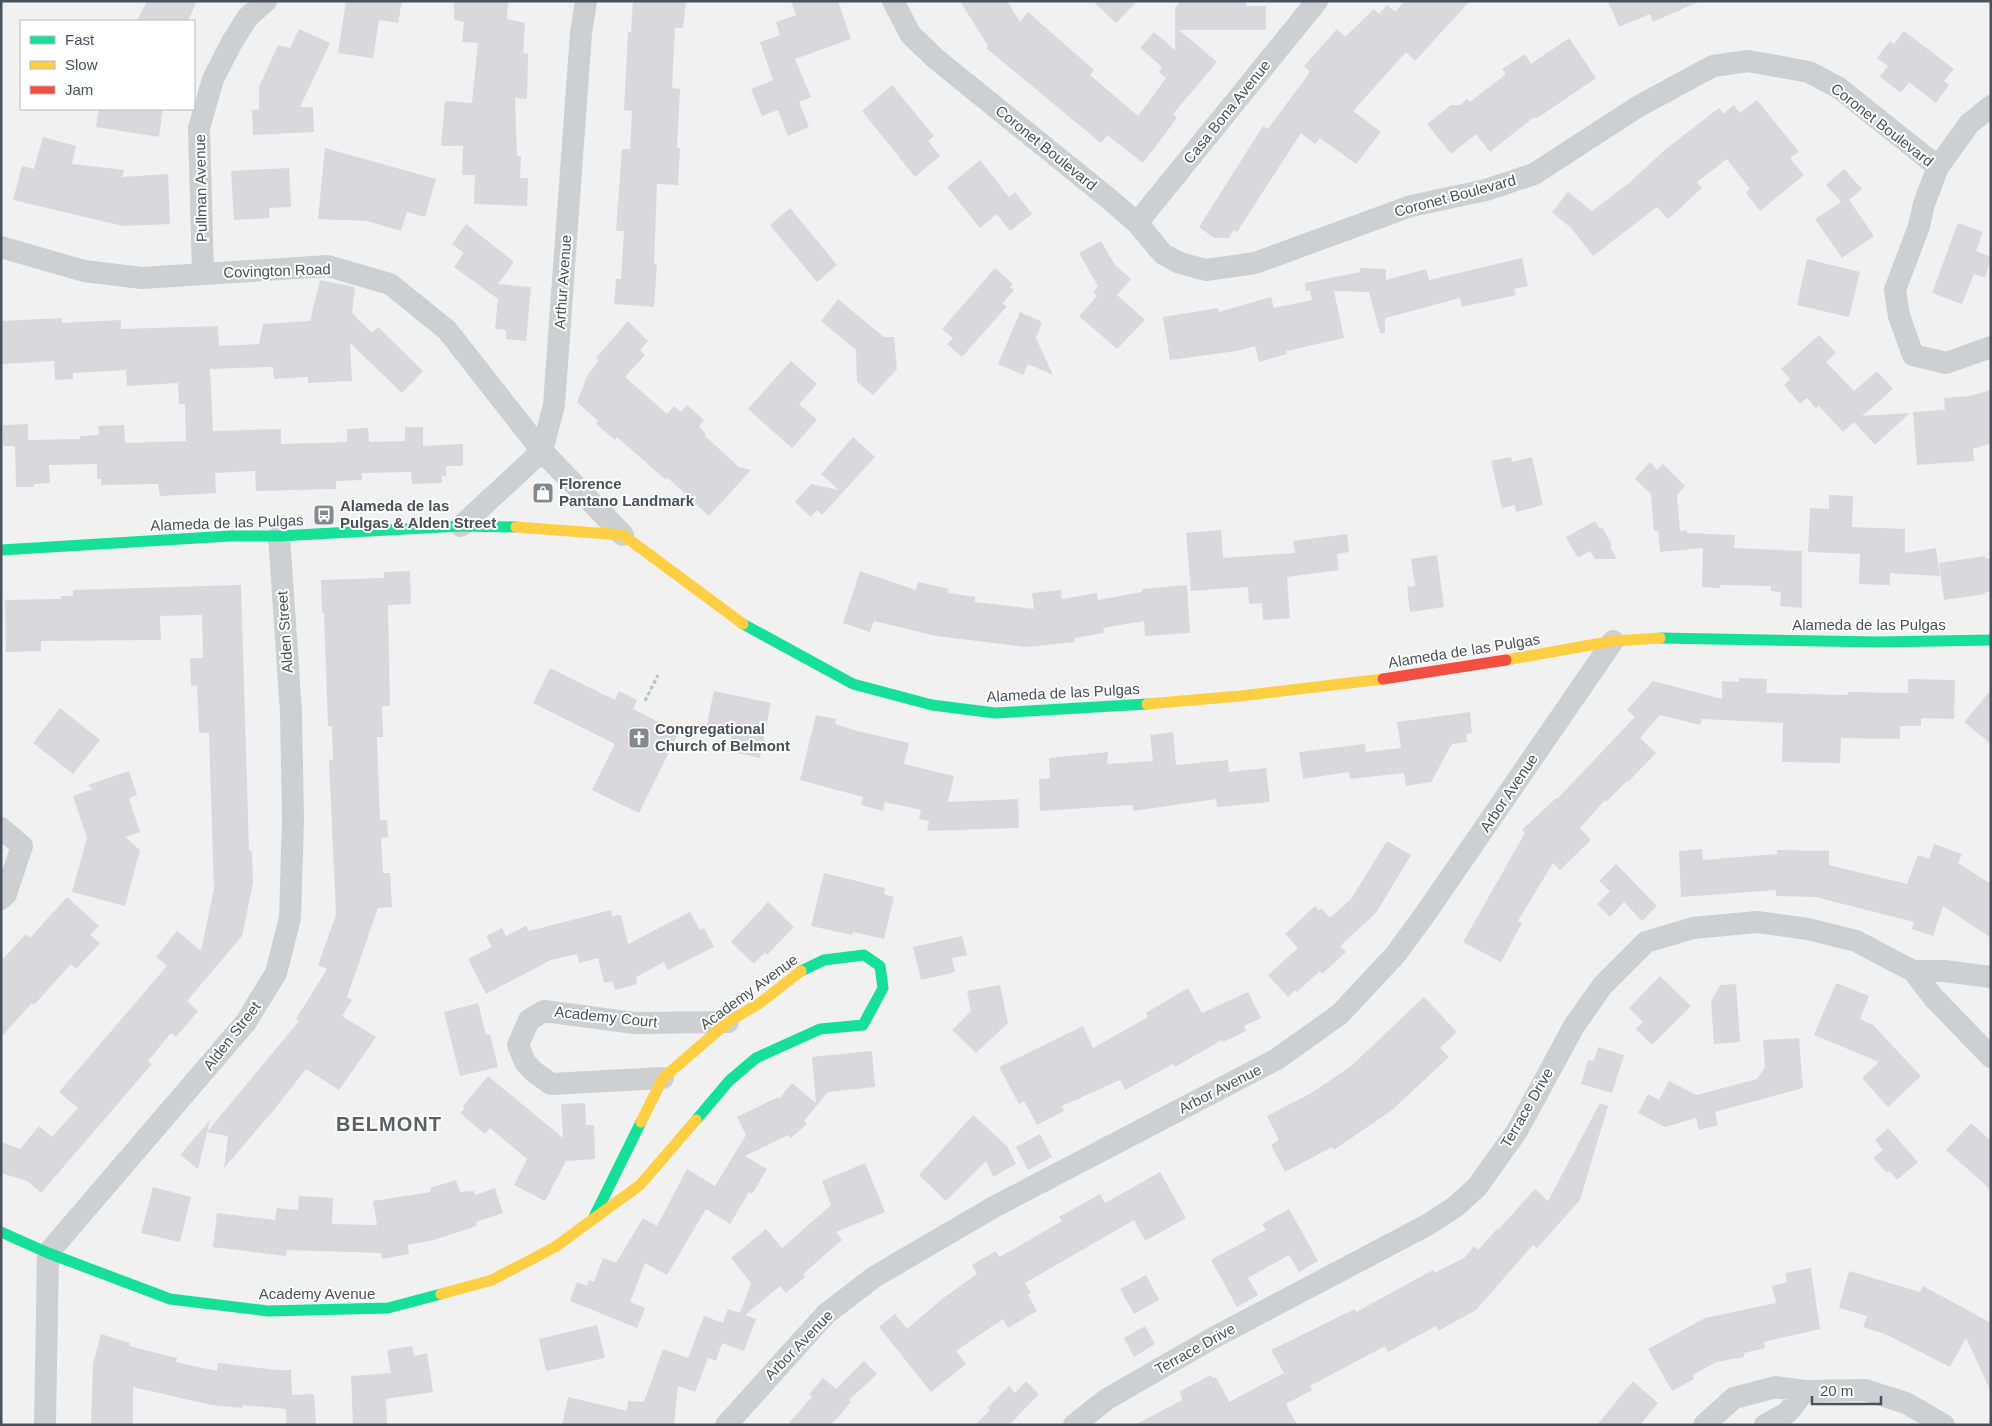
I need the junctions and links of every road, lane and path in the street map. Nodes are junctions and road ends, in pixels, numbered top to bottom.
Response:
1 (266, 1) edge
2 (586, 1) edge
3 (893, 1) edge
4 (1318, 1) edge
5 (1991, 106) edge
6 (1938, 167) junction
7 (1137, 223) junction
8 (1, 247) edge
9 (203, 274) junction
10 (1991, 347) edge
11 (542, 451) junction
12 (461, 526) junction
13 (623, 535) junction
14 (279, 536) junction
15 (1, 550) edge
16 (1991, 640) edge
17 (1613, 641) junction
18 (658, 675) dead end
19 (645, 701) dead end
20 (1, 828) edge
21 (1, 899) edge
22 (1913, 971) junction
23 (1991, 977) edge
24 (728, 1022) junction
25 (1991, 1057) edge
26 (663, 1078) junction
27 (594, 1217) junction
28 (1, 1232) edge
29 (48, 1253) junction
30 (1805, 1392) junction
31 (45, 1425) edge
32 (726, 1425) edge
33 (1074, 1425) edge
34 (1704, 1425) edge
35 (1765, 1425) edge
36 (1944, 1425) edge

1 - 9 street, Pullman Avenue
2 - 11 street, Arthur Avenue
3 - 7 street, Coronet Boulevard
4 - 7 street, Casa Bona Avenue
5 - 6 street
6 - 7 street, Coronet Boulevard
6 - 10 street, Coronet Boulevard
8 - 9 street, Covington Road
9 - 11 street, Covington Road
11 - 12 street
11 - 13 street, Covington Road
12 - 13 main road, Alameda de las Pulgas
12 - 14 main road, Alameda de las Pulgas
13 - 17 main road, Alameda de las Pulgas
14 - 15 main road, Alameda de las Pulgas
14 - 29 street, Alden Street
16 - 17 main road, Alameda de las Pulgas
17 - 32 street, Arbor Avenue
18 - 19 path
20 - 21 street
22 - 23 street, Terrace Drive
22 - 25 street
22 - 33 street, Terrace Drive
24 - 26 main road, Academy Avenue
24 - 26 street, Academy Court
24 - 27 main road, Academy Avenue
26 - 27 main road, Academy Avenue
27 - 29 main road, Academy Avenue
28 - 29 main road, Academy Avenue
29 - 31 street
30 - 34 street
30 - 35 street
30 - 36 street

